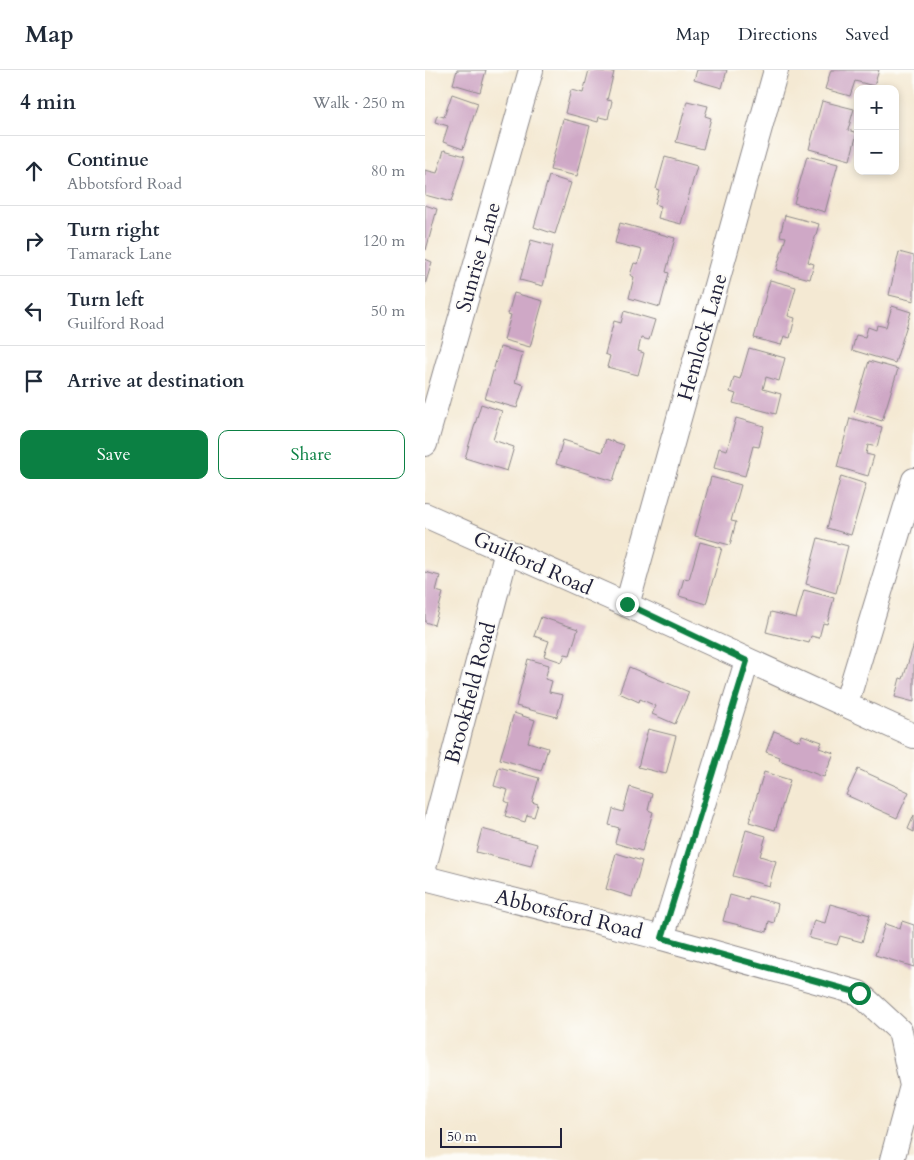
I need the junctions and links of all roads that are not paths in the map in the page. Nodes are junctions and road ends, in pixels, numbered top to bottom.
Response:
1 (531, 70) edge
2 (776, 70) edge
3 (425, 444) edge
4 (914, 480) edge
5 (425, 515) edge
6 (507, 551) junction
7 (627, 604) junction
8 (747, 661) junction
9 (845, 704) junction
10 (914, 736) edge
11 (425, 864) edge
12 (425, 878) edge
13 (662, 938) junction
14 (892, 1160) edge

1 - 3 street, Sunrise Lane
2 - 7 street, Hemlock Lane
4 - 9 street
5 - 6 street, Guilford Road
6 - 7 street, Guilford Road
6 - 11 street, Brookfield Road
7 - 8 street, Guilford Road
8 - 9 street, Guilford Road
8 - 13 street
9 - 10 street, Guilford Road
12 - 13 street, Abbotsford Road
13 - 14 street, Abbotsford Road

